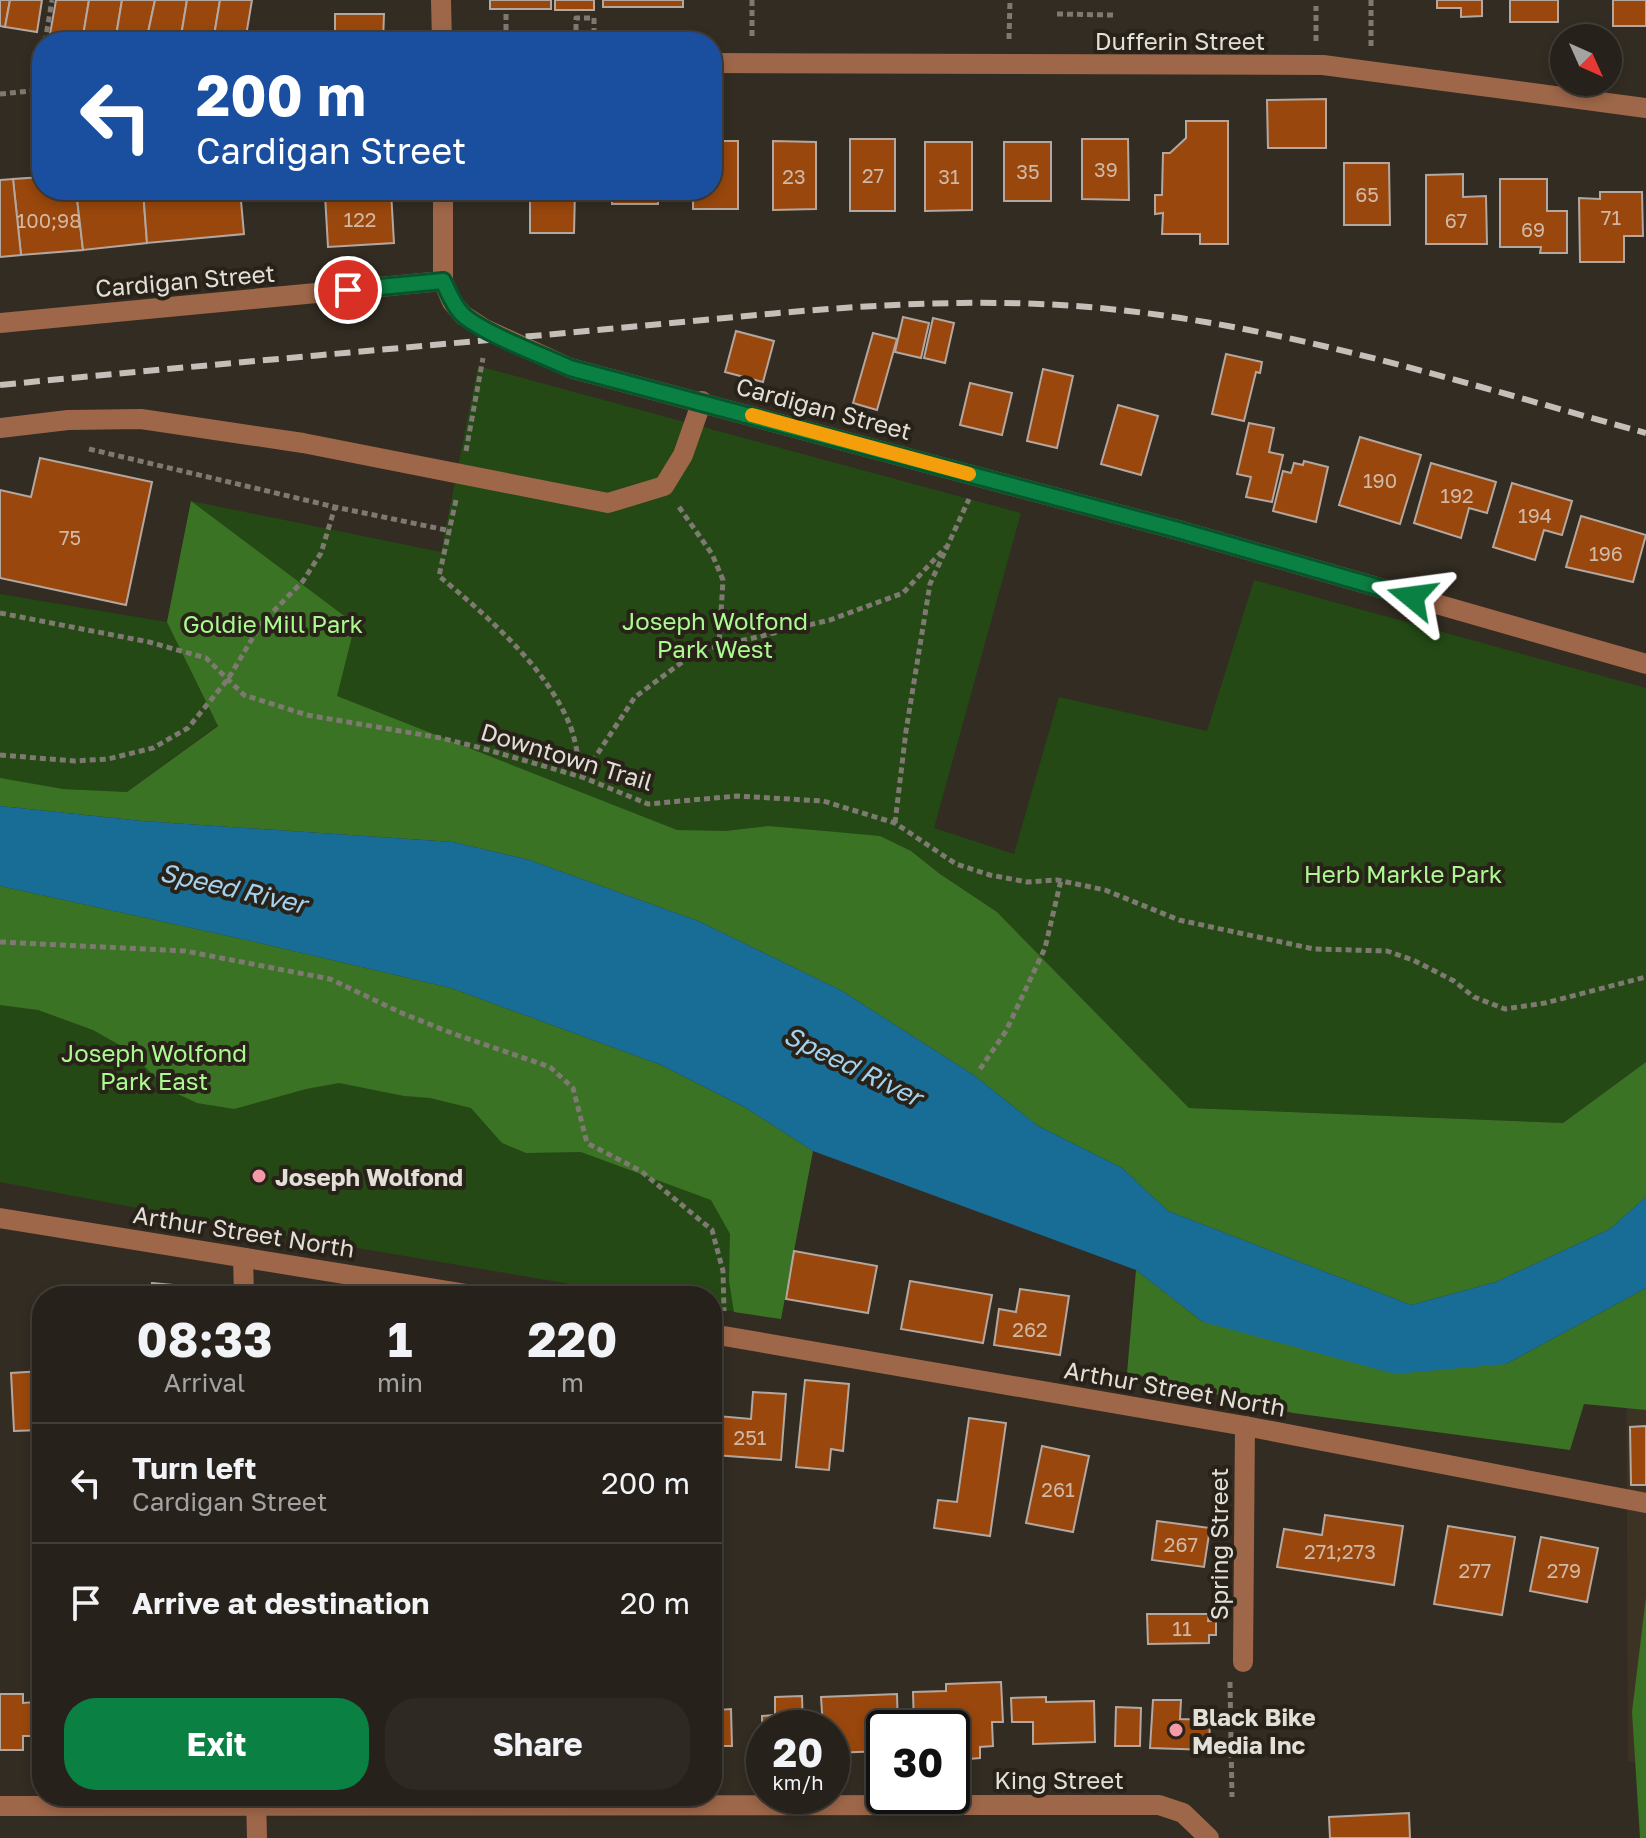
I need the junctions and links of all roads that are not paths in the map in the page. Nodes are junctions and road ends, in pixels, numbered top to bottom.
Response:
1 (441, 0) edge
2 (442, 32) edge
3 (722, 63) edge
4 (1646, 108) edge
5 (443, 200) edge
6 (443, 281) junction
7 (0, 323) edge
8 (702, 401) junction
9 (0, 428) edge
10 (1646, 664) edge
11 (0, 1218) edge
12 (243, 1258) junction
13 (244, 1286) edge
14 (417, 1286) edge
15 (722, 1336) edge
16 (1245, 1426) junction
17 (1637, 1502) edge
18 (1243, 1662) dead end
19 (722, 1803) edge
20 (32, 1805) edge
21 (0, 1806) edge
22 (256, 1806) edge
23 (1204, 1832) edge
24 (257, 1838) edge

1 - 2 street
3 - 4 street, Dufferin Street
5 - 6 street
6 - 7 street, Cardigan Street
6 - 8 street, Cardigan Street
8 - 9 street
8 - 10 street, Cardigan Street
11 - 12 street, Arthur Street North
12 - 13 street
12 - 14 street, Arthur Street North
15 - 16 street, Arthur Street North
16 - 17 street, Arthur Street North
16 - 18 street, Spring Street
19 - 23 street, King Street
20 - 21 street, King Street
22 - 24 street

